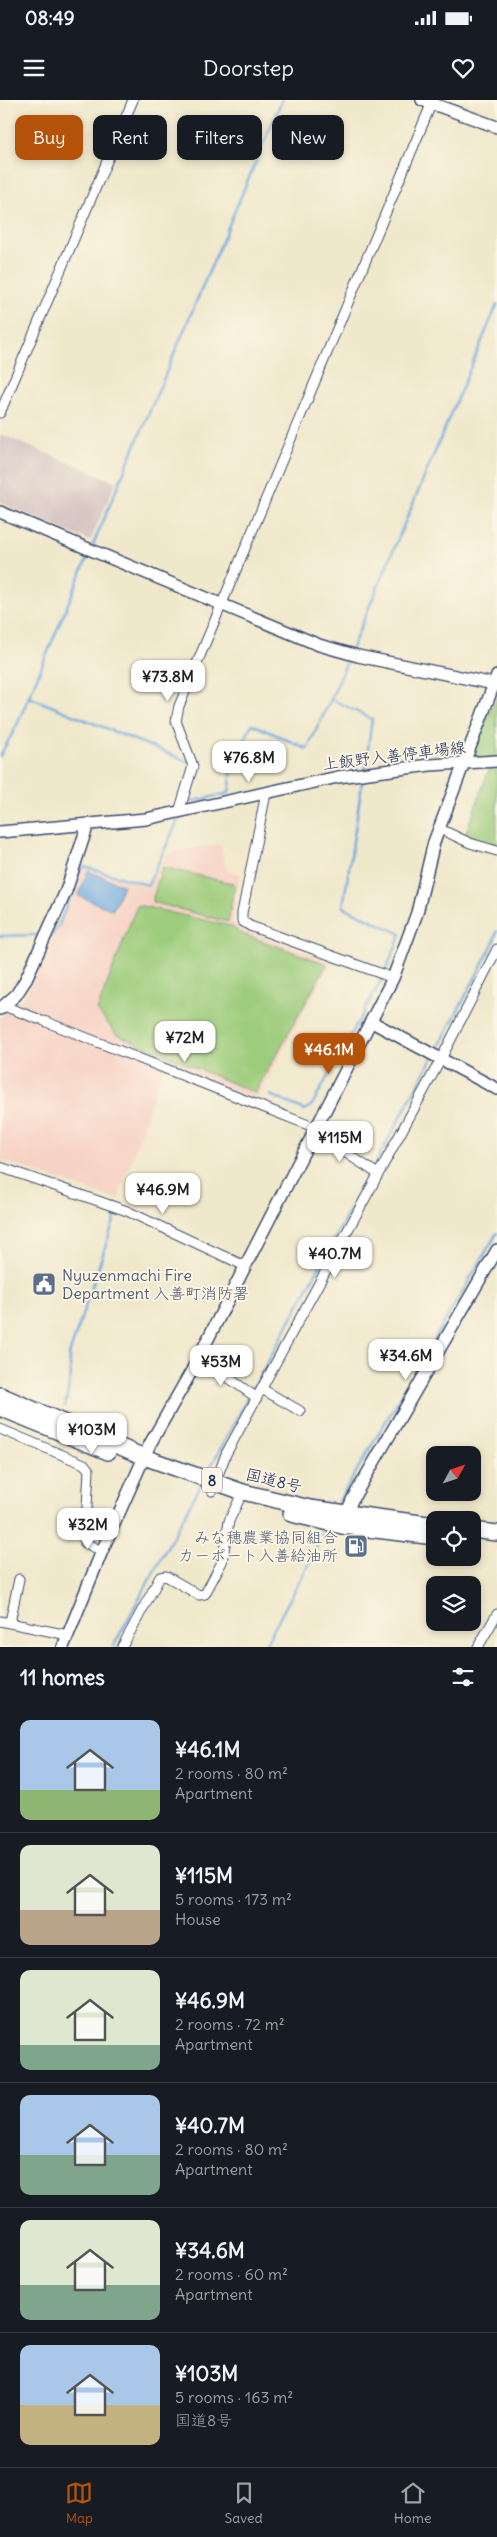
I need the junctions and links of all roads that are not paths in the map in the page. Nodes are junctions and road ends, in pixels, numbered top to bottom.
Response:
1 (133, 100) edge
2 (429, 101) edge
3 (497, 127) edge
4 (0, 412) edge
5 (0, 512) edge
6 (222, 605) junction
7 (496, 680) edge
8 (497, 761) edge
9 (462, 763) junction
10 (266, 793) junction
11 (180, 812) junction
12 (88, 824) junction
13 (438, 828) junction
14 (0, 832) edge
15 (497, 851) edge
16 (497, 949) edge
17 (393, 978) junction
18 (2, 1007) edge
19 (372, 1022) junction
20 (441, 1059) junction
21 (497, 1089) edge
22 (315, 1130) junction
23 (0, 1167) edge
24 (378, 1174) junction
25 (497, 1250) edge
26 (245, 1266) junction
27 (198, 1357) junction
28 (262, 1389) junction
29 (0, 1395) edge
30 (257, 1398) junction
31 (0, 1408) edge
32 (300, 1411) dead end
33 (0, 1429) edge
34 (142, 1461) junction
35 (214, 1486) junction
36 (238, 1500) junction
37 (344, 1520) junction
38 (426, 1525) edge
39 (481, 1531) edge
40 (497, 1533) edge
41 (426, 1535) edge
42 (481, 1541) edge
43 (497, 1543) edge
44 (102, 1551) junction
45 (20, 1579) dead end
46 (497, 1614) edge
47 (0, 1620) edge
48 (10, 1622) junction
49 (68, 1635) junction
50 (63, 1647) edge
51 (122, 1647) edge
52 (478, 1647) edge

1 - 4 street
2 - 3 street
2 - 6 street
5 - 6 street
6 - 7 street
6 - 11 street
7 - 9 street
8 - 9 street, 上飯野入善停車場線
9 - 10 street, 上飯野入善停車場線
9 - 13 street
10 - 11 street, 上飯野入善停車場線
10 - 17 street
11 - 12 street, 上飯野入善停車場線
12 - 14 street, 上飯野入善停車場線
12 - 18 street
13 - 15 street
13 - 17 street
16 - 20 street
17 - 19 street
18 - 22 street
19 - 20 street
19 - 22 street
20 - 21 street
20 - 24 street
22 - 24 street
22 - 26 street
23 - 26 street
24 - 28 street
25 - 37 street
26 - 27 street
27 - 30 street
27 - 34 street
28 - 30 street
28 - 32 street
29 - 34 highway, 国道8号 / 8
30 - 35 street
31 - 34 highway, 国道8号 / 8
33 - 44 street
34 - 35 highway, 国道8号 / 8
34 - 44 street
35 - 36 highway, 国道8号 / 8
35 - 37 highway, 国道8号 / 8
36 - 37 highway, 国道8号 / 8
36 - 51 street
37 - 38 highway, 国道8号 / 8
37 - 41 highway, 国道8号 / 8
39 - 40 highway
42 - 43 highway
44 - 49 street
45 - 48 street
46 - 52 street
47 - 48 street
48 - 49 street
49 - 50 street

